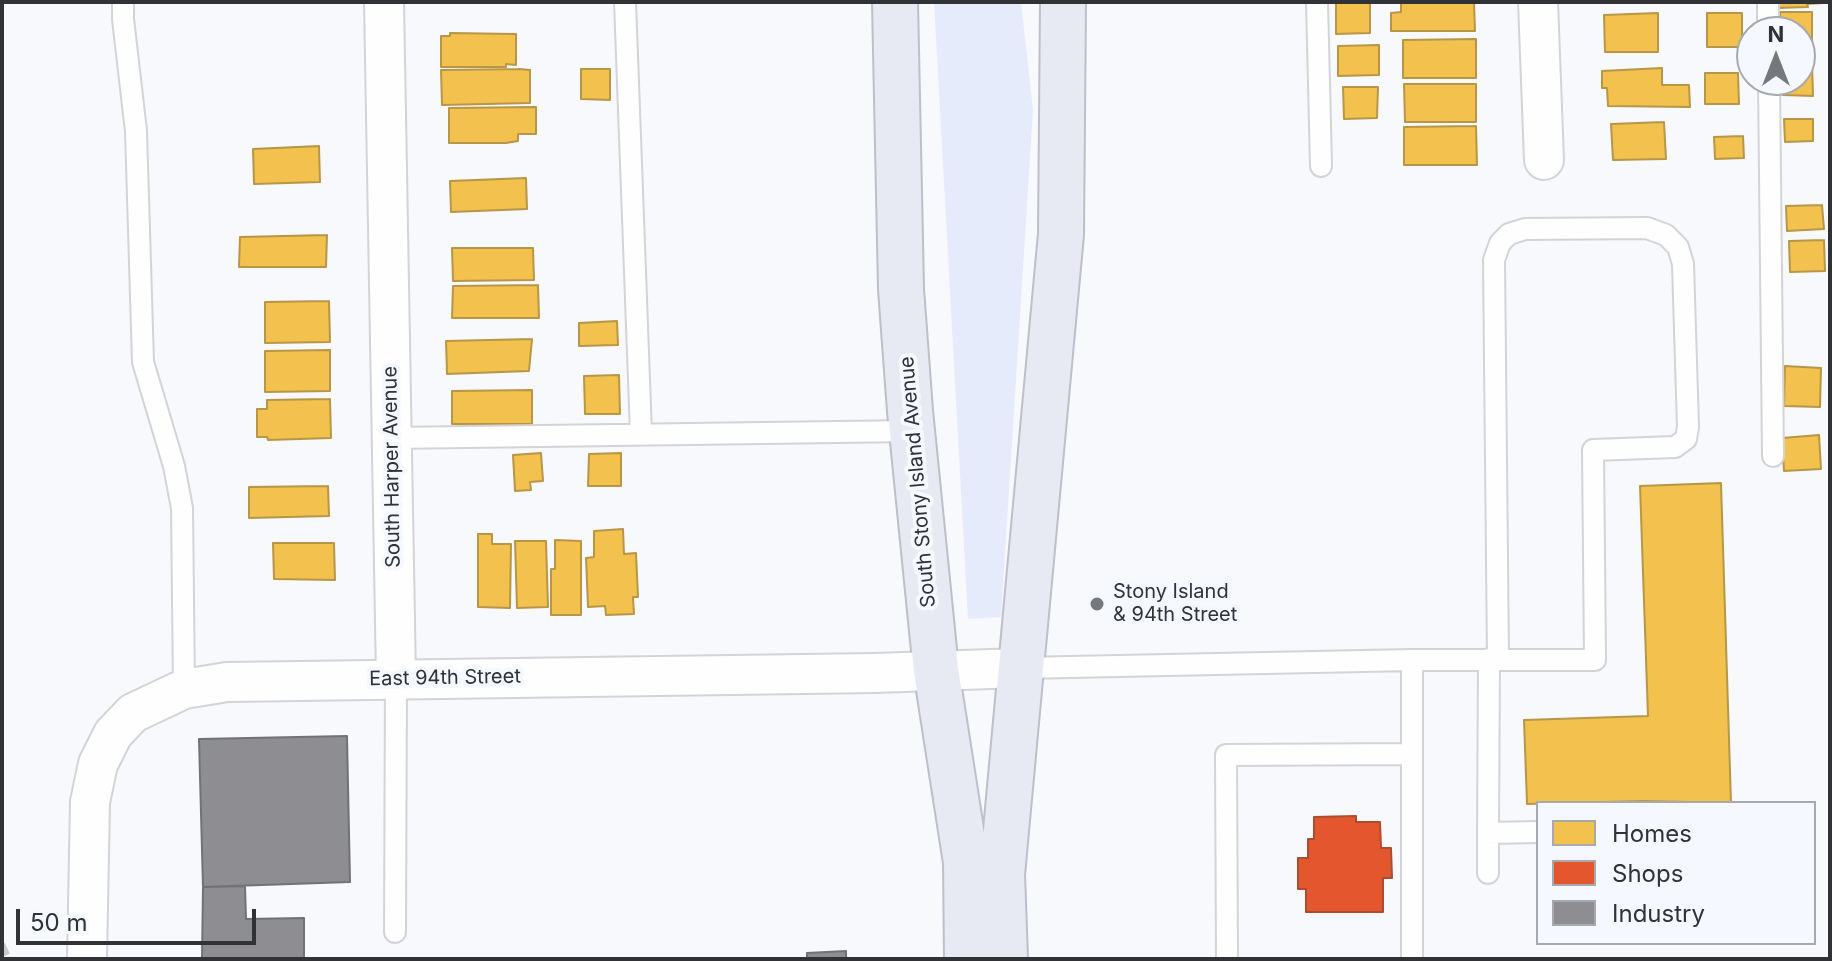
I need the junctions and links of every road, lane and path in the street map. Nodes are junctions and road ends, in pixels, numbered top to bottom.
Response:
1 (123, 2) edge
2 (384, 2) edge
3 (625, 2) edge
4 (895, 2) edge
5 (1063, 2) edge
6 (1317, 2) edge
7 (1538, 2) edge
8 (1769, 96) edge
9 (1544, 160) dead end
10 (1321, 166) dead end
11 (912, 431) junction
12 (641, 434) junction
13 (392, 438) junction
14 (1773, 456) dead end
15 (1493, 659) junction
16 (1412, 660) junction
17 (1021, 668) junction
18 (936, 670) junction
19 (396, 678) junction
20 (184, 689) junction
21 (1411, 754) junction
22 (1536, 832) edge
23 (1488, 833) junction
24 (1488, 873) dead end
25 (395, 932) dead end
26 (87, 959) edge
27 (967, 959) edge
28 (1005, 959) edge
29 (1227, 959) edge
30 (1412, 959) edge

1 - 20 lane
2 - 13 street, South Harper Avenue
3 - 12 lane
4 - 11 highway, South Stony Island Avenue
5 - 17 highway
6 - 10 lane
7 - 9 street
8 - 14 lane
11 - 12 lane
11 - 18 highway, South Stony Island Avenue
12 - 13 lane
13 - 19 street, South Harper Avenue
15 - 15 lane
15 - 16 lane
15 - 23 lane
16 - 17 lane
16 - 21 lane
17 - 18 street, East 94th Street
17 - 28 highway
18 - 19 street, East 94th Street
18 - 27 highway, South Stony Island Avenue
19 - 20 street, East 94th Street
19 - 25 lane, South Harper Avenue
20 - 26 street, East 94th Street
21 - 29 lane
21 - 30 lane
22 - 23 lane
23 - 24 lane

